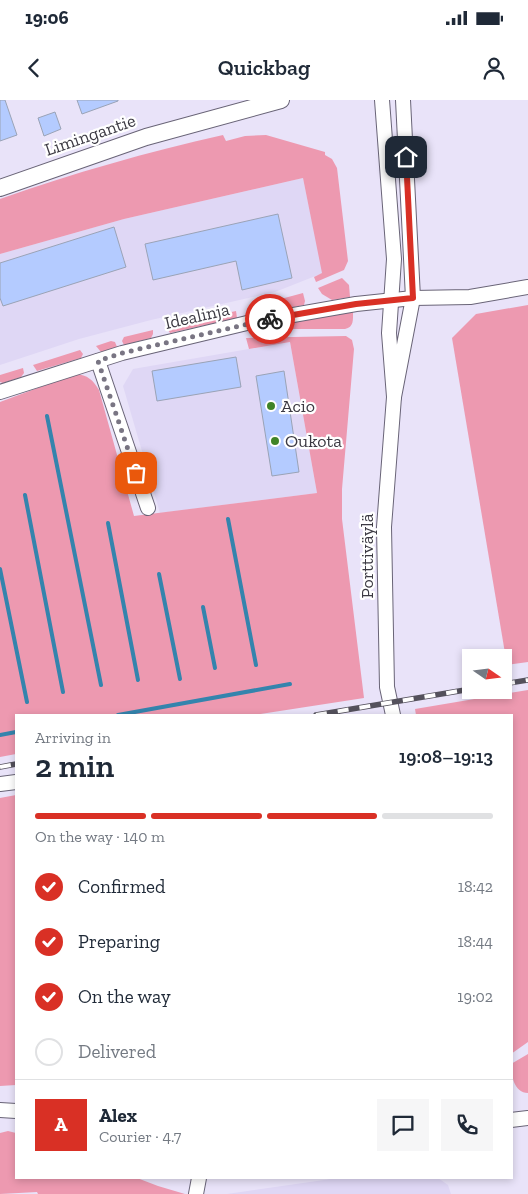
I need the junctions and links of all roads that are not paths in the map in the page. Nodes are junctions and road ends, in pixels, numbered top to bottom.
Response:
1 (281, 100) edge
2 (382, 100) edge
3 (403, 100) edge
4 (0, 188) edge
5 (528, 287) edge
6 (413, 298) junction
7 (392, 300) junction
8 (98, 361) junction
9 (0, 392) edge
10 (394, 397) junction
11 (148, 508) dead end
12 (393, 714) edge
13 (15, 782) edge
14 (0, 784) edge
15 (0, 1110) edge
16 (15, 1111) edge
17 (528, 1118) edge
18 (513, 1120) edge
19 (199, 1179) edge
20 (196, 1194) edge

1 - 4 main road, Limingantie
2 - 7 street, Porttiväylä
3 - 6 street, Porttiväylä
5 - 6 street, Idealinja
6 - 7 street, Idealinja
6 - 10 street, Porttiväylä
7 - 8 street, Idealinja
7 - 10 street, Porttiväylä
8 - 9 street, Idealinja
8 - 11 street
10 - 12 street, Porttiväylä
13 - 14 street
15 - 16 street
17 - 18 street
19 - 20 street

